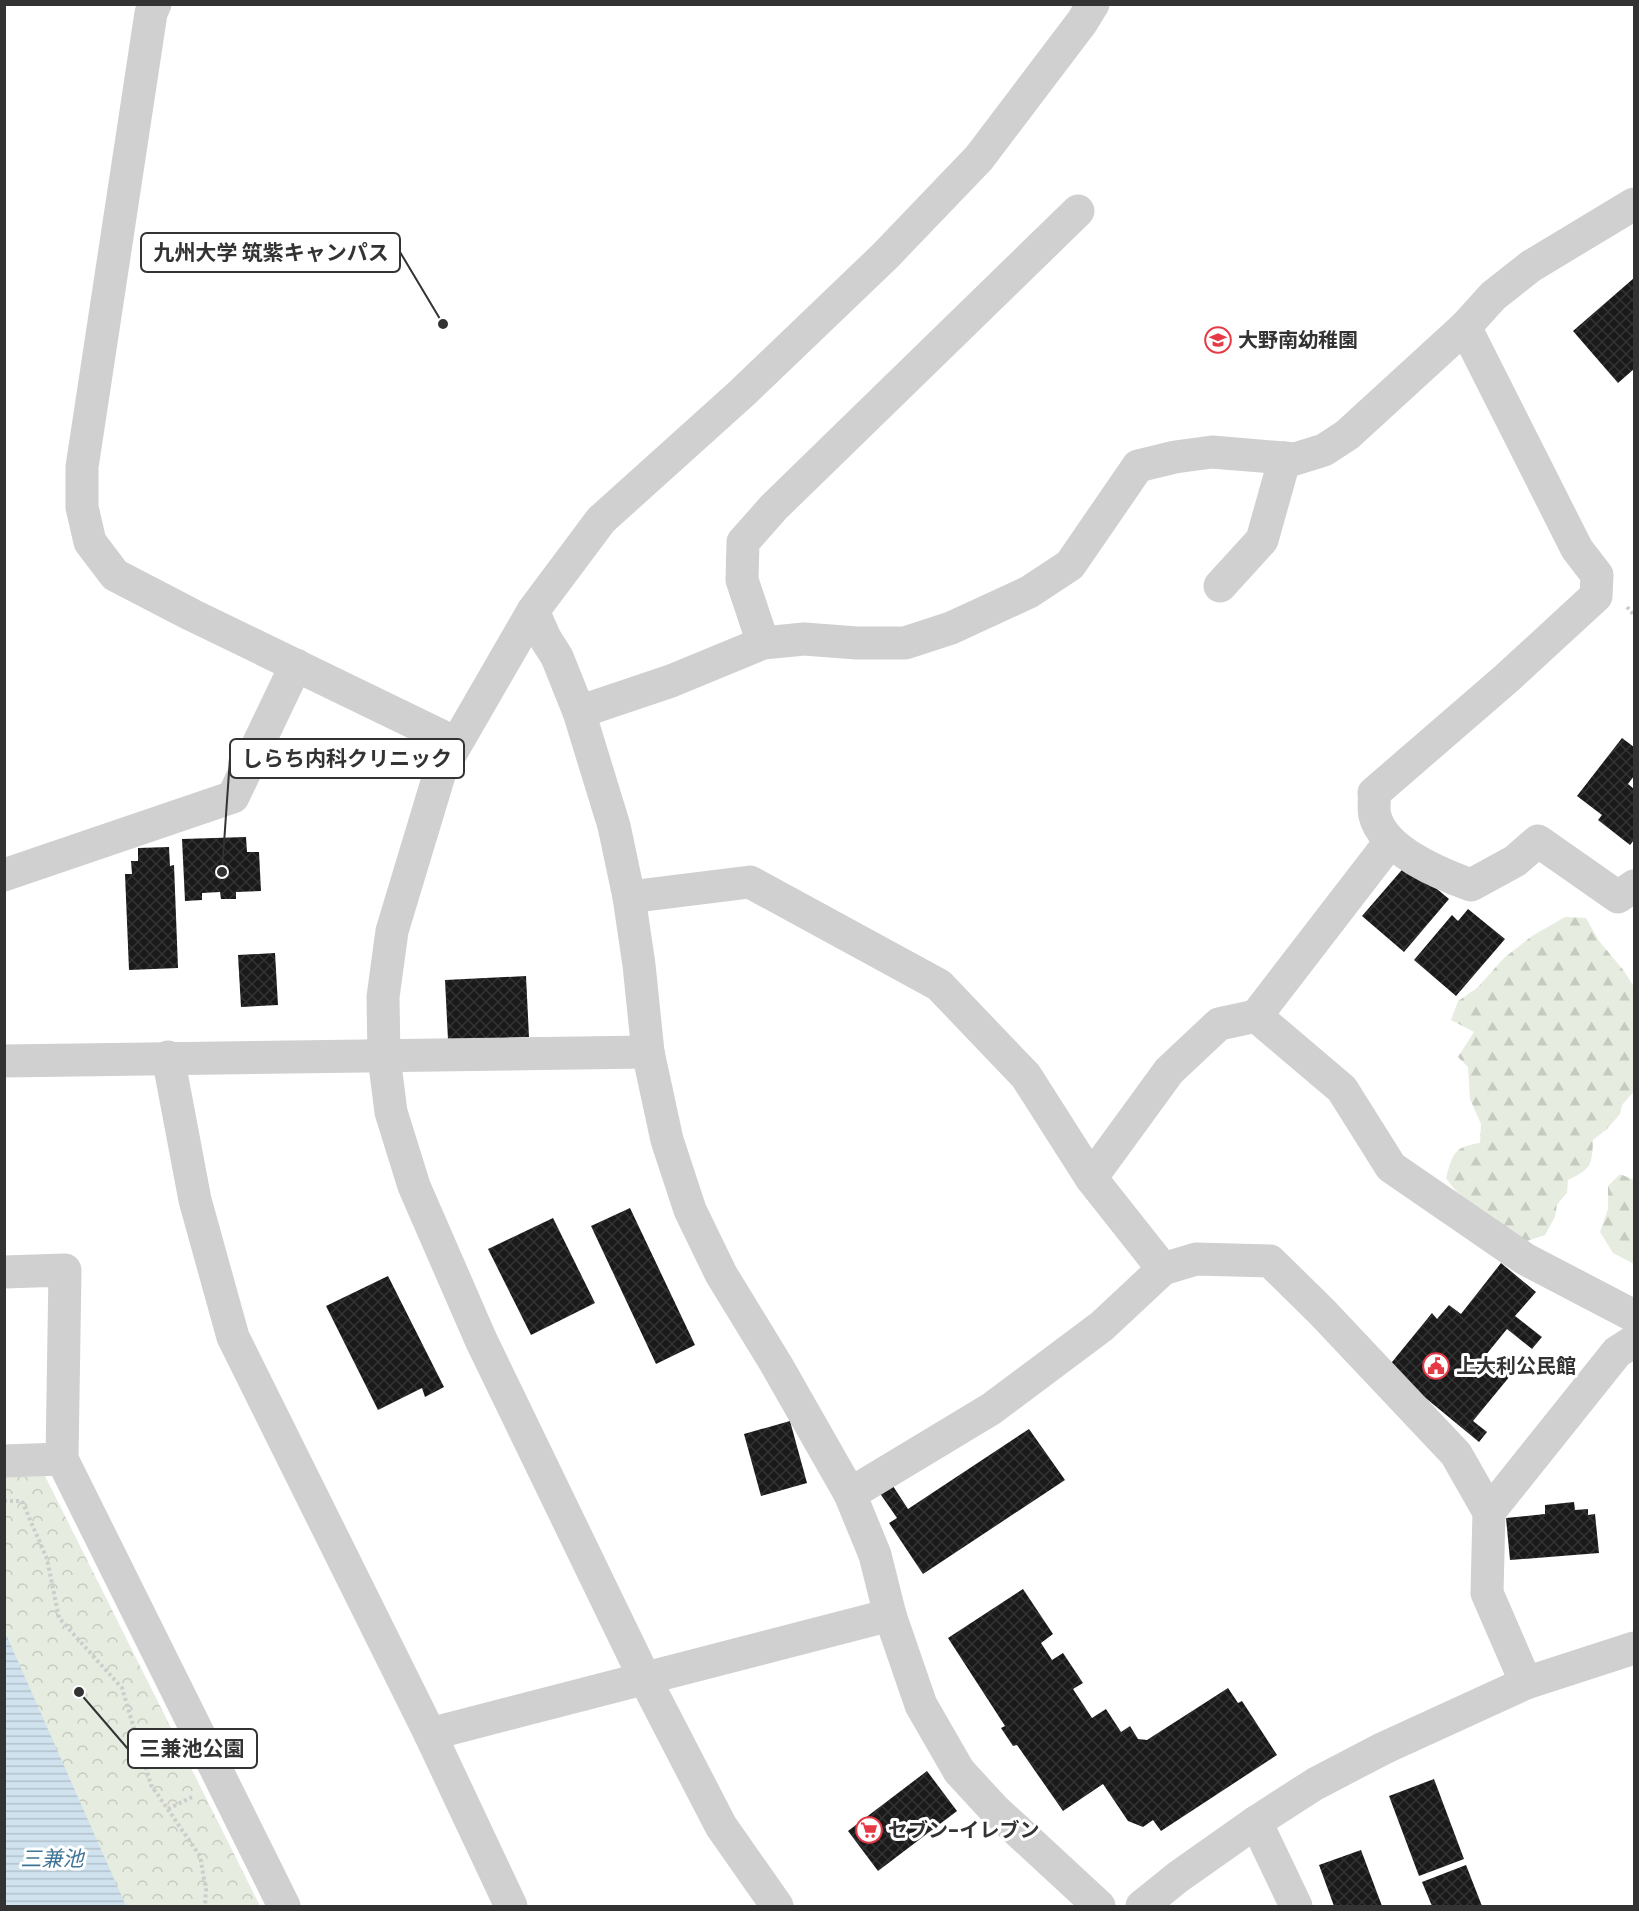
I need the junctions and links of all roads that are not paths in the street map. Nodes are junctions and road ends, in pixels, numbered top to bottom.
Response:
1 (154, 4) edge
2 (1093, 4) edge
3 (1635, 204) edge
4 (1078, 211) dead end
5 (1465, 327) junction
6 (1285, 458) junction
7 (1220, 586) dead end
8 (533, 611) junction
9 (763, 643) junction
10 (296, 665) junction
11 (579, 712) junction
12 (456, 743) junction
13 (1390, 842) junction
14 (4, 875) edge
15 (1635, 886) edge
16 (629, 897) junction
17 (1256, 1016) junction
18 (648, 1052) junction
19 (384, 1057) junction
20 (168, 1058) junction
21 (4, 1061) edge
22 (1091, 1179) junction
23 (1163, 1269) junction
24 (4, 1272) edge
25 (1635, 1316) edge
26 (1635, 1341) edge
27 (62, 1459) junction
28 (4, 1461) edge
29 (850, 1494) junction
30 (1489, 1512) junction
31 (890, 1615) junction
32 (1635, 1648) edge
33 (645, 1679) junction
34 (1526, 1683) junction
35 (430, 1734) junction
36 (1256, 1822) junction
37 (284, 1906) edge
38 (511, 1906) edge
39 (777, 1906) edge
40 (1099, 1906) edge
41 (1142, 1906) edge
42 (1296, 1906) edge

1 - 10 street
2 - 8 street
3 - 5 street
4 - 9 street
5 - 6 street
5 - 13 street
6 - 7 street
6 - 9 street
8 - 11 street
8 - 12 street
9 - 11 street
10 - 12 street
10 - 14 street
11 - 16 street
12 - 19 street
13 - 15 street
13 - 17 street
16 - 18 street
16 - 22 street
17 - 22 street
17 - 25 street
18 - 19 street
18 - 29 street
19 - 20 street
19 - 33 street
20 - 21 street
20 - 35 street
22 - 23 street
23 - 29 street
23 - 30 street
24 - 27 street
26 - 30 street
27 - 28 street
27 - 37 street
29 - 31 street
30 - 34 street
31 - 33 street
31 - 40 street
32 - 34 street
33 - 35 street
33 - 39 street
34 - 36 street
35 - 38 street
36 - 41 street
36 - 42 street

